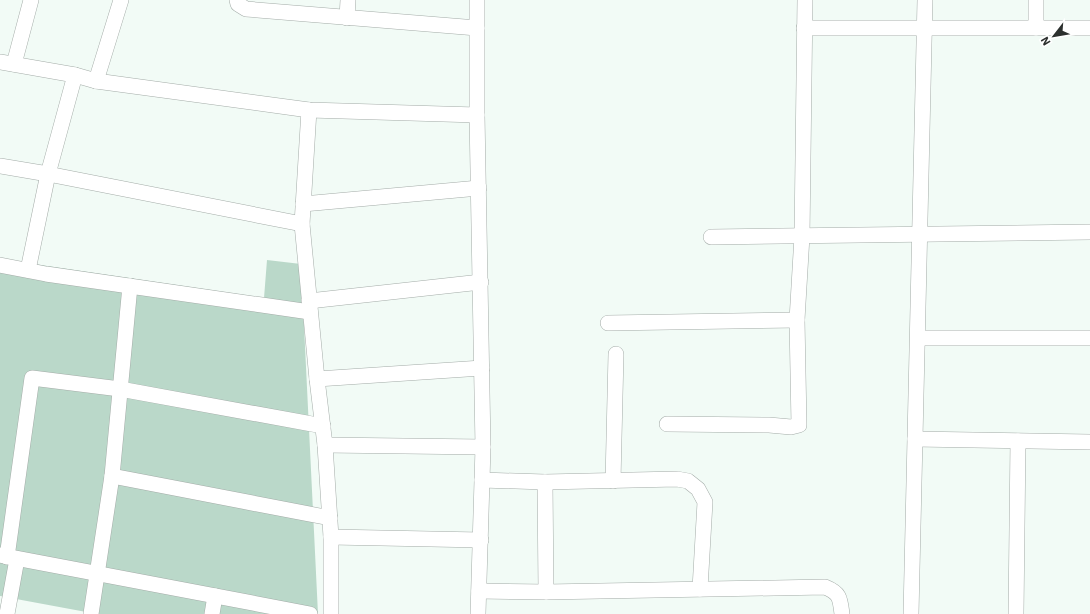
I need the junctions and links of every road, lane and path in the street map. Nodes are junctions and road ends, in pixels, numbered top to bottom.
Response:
1 (31, 0) edge
2 (121, 0) edge
3 (237, 0) edge
4 (348, 0) edge
5 (477, 0) edge
6 (805, 0) edge
7 (925, 0) edge
8 (1036, 0) edge
9 (347, 18) junction
10 (477, 28) junction
11 (804, 28) junction
12 (925, 28) junction
13 (1036, 28) junction
14 (1090, 28) edge
15 (7, 63) edge
16 (75, 75) junction
17 (96, 81) junction
18 (309, 110) junction
19 (477, 115) junction
20 (0, 166) edge
21 (48, 174) junction
22 (479, 188) junction
23 (303, 204) junction
24 (302, 224) junction
25 (1090, 232) edge
26 (920, 235) junction
27 (802, 236) junction
28 (711, 237) dead end
29 (0, 265) edge
30 (28, 270) junction
31 (481, 282) junction
32 (130, 286) junction
33 (310, 306) junction
34 (797, 320) junction
35 (608, 323) dead end
36 (918, 338) junction
37 (1090, 338) edge
38 (616, 354) dead end
39 (482, 368) junction
40 (317, 379) junction
41 (120, 389) junction
42 (667, 424) dead end
43 (323, 426) junction
44 (915, 439) junction
45 (1018, 441) junction
46 (1090, 442) edge
47 (325, 445) junction
48 (483, 447) junction
49 (112, 476) junction
50 (482, 480) junction
51 (613, 481) junction
52 (545, 482) junction
53 (330, 518) junction
54 (331, 537) junction
55 (481, 540) junction
56 (8, 557) edge
57 (98, 574) junction
58 (700, 589) junction
59 (479, 591) junction
60 (546, 592) junction
61 (215, 596) junction
62 (6, 614) edge
63 (91, 614) edge
64 (212, 614) edge
65 (310, 614) edge
66 (331, 614) edge
67 (478, 614) edge
68 (842, 614) edge
69 (911, 614) edge
70 (1016, 614) edge

1 - 15 street
2 - 17 street
3 - 9 street
4 - 9 street
5 - 10 street
6 - 11 street
7 - 12 street
8 - 13 street
9 - 10 street
10 - 19 street
11 - 12 street
11 - 27 street
12 - 13 street
12 - 26 street
13 - 14 street
15 - 16 street
16 - 17 street
16 - 21 street
17 - 18 street
18 - 19 street
18 - 23 street
19 - 22 street
20 - 21 street
21 - 24 street
21 - 30 street
22 - 23 street
22 - 31 street
23 - 24 street
24 - 33 street
25 - 26 street
26 - 27 street
26 - 36 street
27 - 28 street
27 - 34 street
29 - 30 street
30 - 32 street
31 - 33 street
31 - 39 street
32 - 33 street
32 - 41 street
33 - 40 street
34 - 35 street
34 - 42 street
36 - 37 street
36 - 44 street
38 - 51 street
39 - 40 street
39 - 48 street
40 - 43 street
41 - 43 street
41 - 49 street
41 - 56 street
43 - 47 street
44 - 45 street
44 - 69 street
45 - 46 street
45 - 70 street
47 - 48 street
47 - 53 street
48 - 50 street
49 - 53 street
49 - 57 street
50 - 52 street
50 - 55 street
51 - 52 street
51 - 58 street
52 - 60 street
53 - 54 street
54 - 55 street
54 - 66 street
55 - 59 street
56 - 57 street
56 - 62 street
57 - 61 street
57 - 63 street
58 - 60 street
58 - 68 street
59 - 60 street
59 - 67 street
61 - 64 street
61 - 65 street

